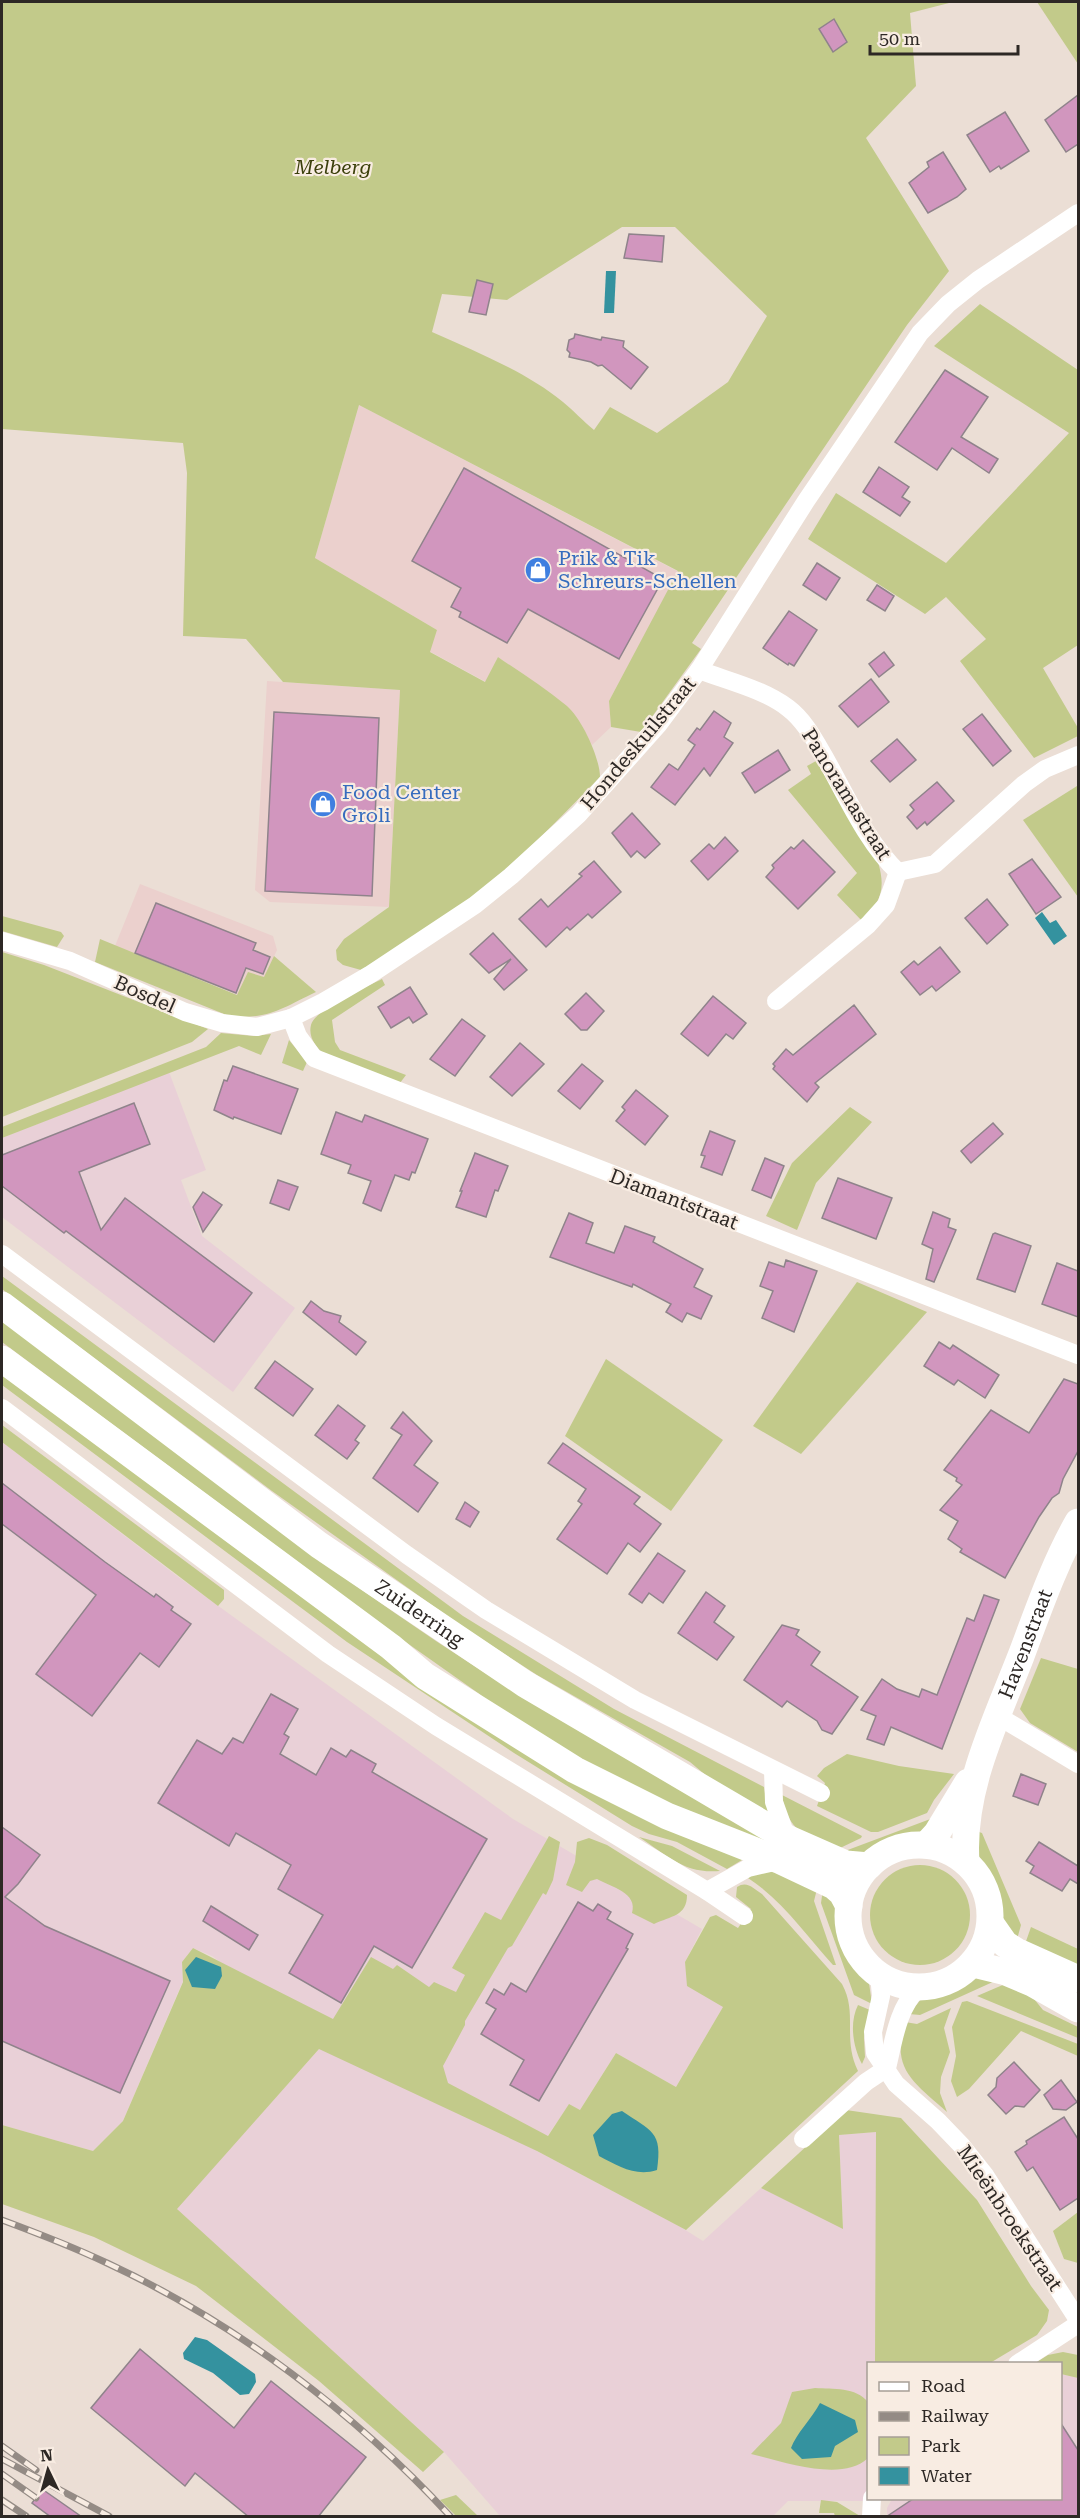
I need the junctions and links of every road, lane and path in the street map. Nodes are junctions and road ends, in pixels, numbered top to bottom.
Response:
1 (1078, 213) edge
2 (699, 670) junction
3 (1078, 754) edge
4 (898, 872) junction
5 (2, 941) edge
6 (776, 1001) dead end
7 (291, 1018) junction
8 (2, 1254) edge
9 (2, 1305) edge
10 (1078, 1355) edge
11 (2, 1359) edge
12 (2, 1408) edge
13 (1078, 1522) edge
14 (998, 1716) junction
15 (1078, 1764) edge
16 (977, 1768) junction
17 (773, 1770) junction
18 (821, 1793) dead end
19 (926, 1845) junction
20 (784, 1849) junction
21 (966, 1862) junction
22 (869, 1866) junction
23 (707, 1891) junction
24 (849, 1906) junction
25 (744, 1916) dead end
26 (991, 1924) junction
27 (973, 1964) junction
28 (879, 1975) junction
29 (1078, 1979) edge
30 (918, 1988) junction
31 (1078, 2010) edge
32 (887, 2068) junction
33 (803, 2139) dead end
34 (1078, 2322) edge
35 (1020, 2362) edge
36 (872, 2500) edge
37 (871, 2517) edge

1 - 2 street, Hondeskuilstraat
2 - 4 street, Panoramastraat
2 - 7 street, Hondeskuilstraat
3 - 4 street, Panoramastraat
4 - 6 street, Panoramastraat
5 - 7 street, Bosdel
7 - 10 street, Diamantstraat
8 - 17 street, Zuiderring
9 - 20 main road, Zuiderring
11 - 20 main road, Zuiderring
12 - 23 street
13 - 14 main road, Havenstraat
14 - 15 street
14 - 16 main road, Havenstraat
16 - 19 main road, Havenstraat
16 - 21 main road, Havenstraat
17 - 18 street, Zuiderring
17 - 20 street
19 - 21 main road
19 - 22 main road
20 - 22 main road, Zuiderring
20 - 23 street
20 - 24 main road, Zuiderring
21 - 26 main road
22 - 24 main road
23 - 25 street
24 - 28 main road
26 - 27 main road
26 - 29 main road
27 - 30 main road
27 - 31 main road
28 - 30 main road
28 - 32 street, Mieënbroekstraat
30 - 32 street
32 - 33 street
32 - 34 street, Mieënbroekstraat
34 - 35 street
36 - 37 street

